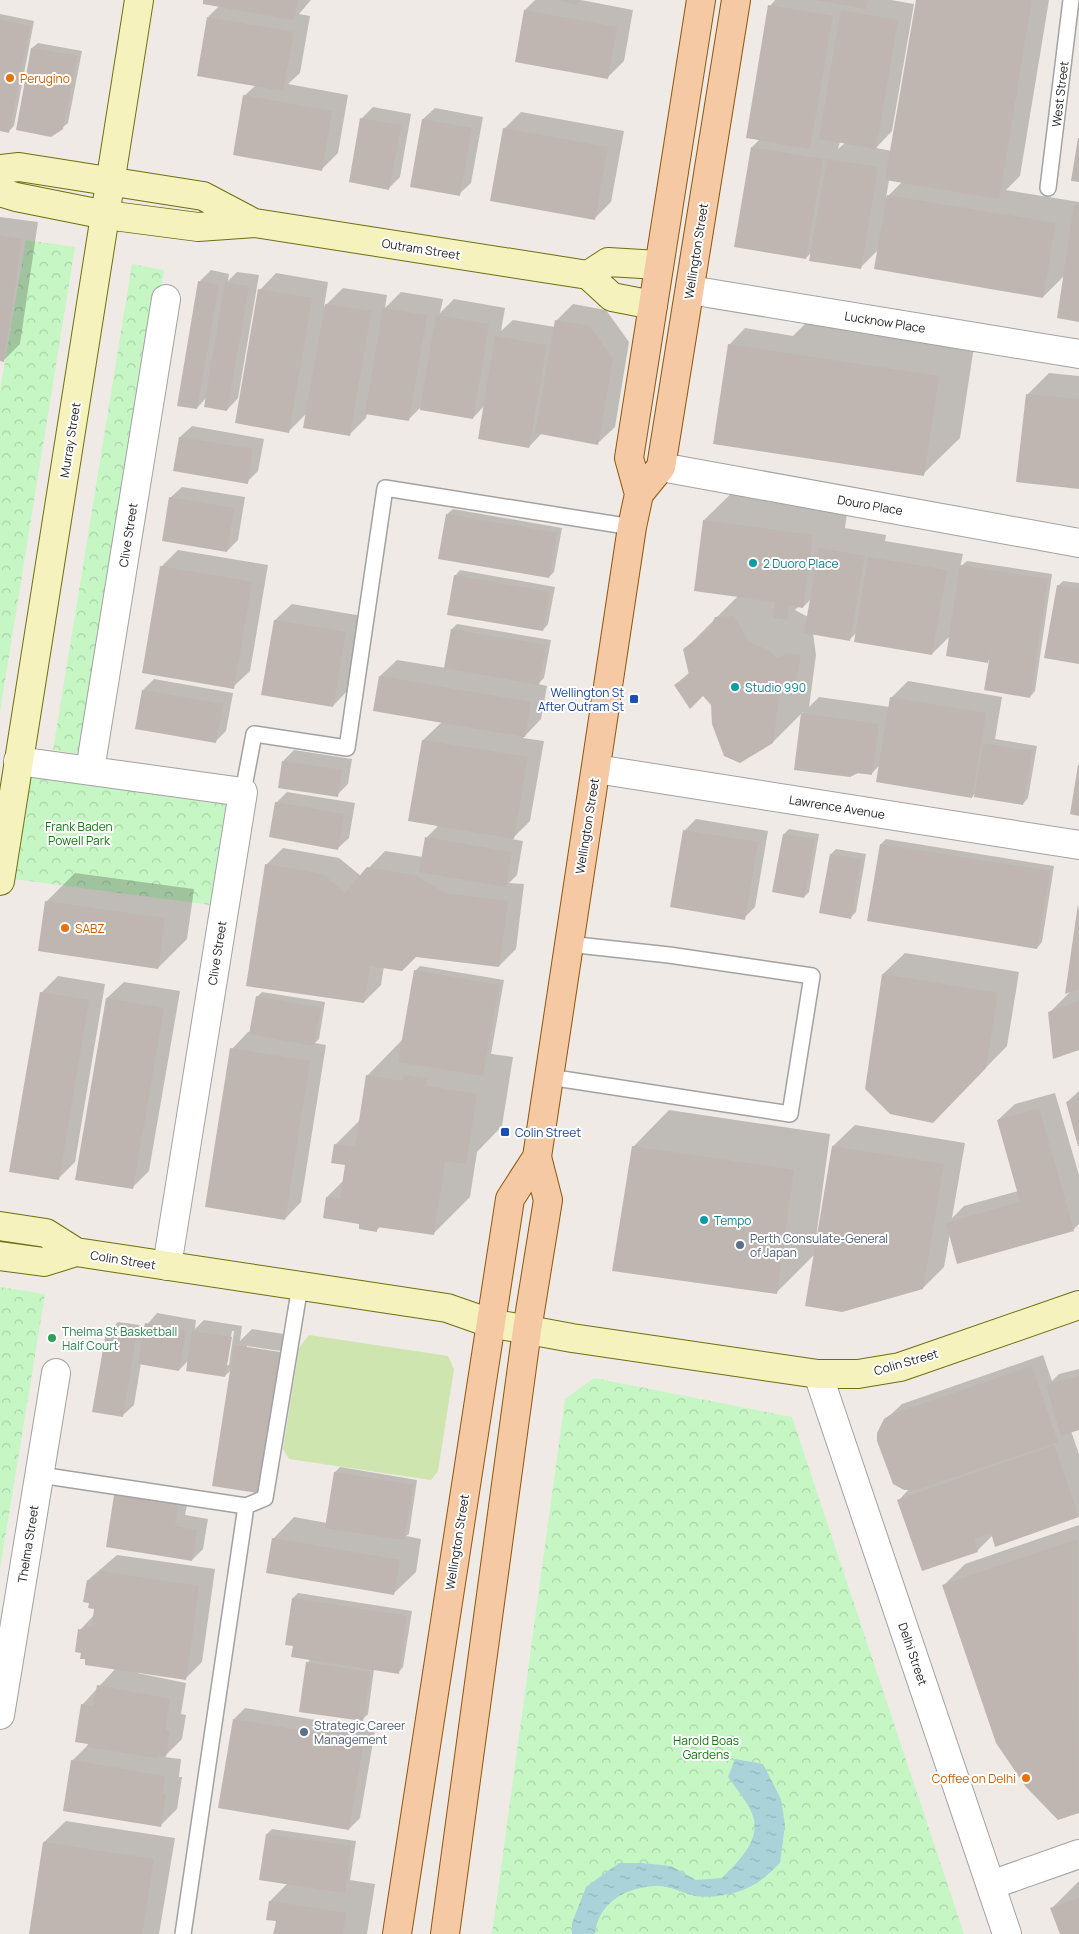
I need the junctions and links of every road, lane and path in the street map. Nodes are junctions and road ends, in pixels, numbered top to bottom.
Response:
1 (139, 0) edge
2 (701, 0) edge
3 (736, 0) edge
4 (1071, 0) edge
5 (0, 168) edge
6 (111, 182) junction
7 (1048, 188) dead end
8 (0, 192) edge
9 (106, 215) junction
10 (255, 223) junction
11 (659, 265) junction
12 (588, 275) junction
13 (690, 290) junction
14 (166, 299) dead end
15 (653, 305) junction
16 (1079, 354) edge
17 (661, 467) junction
18 (639, 494) junction
19 (632, 527) junction
20 (1079, 543) edge
21 (18, 761) junction
22 (596, 769) junction
23 (90, 770) junction
24 (243, 792) junction
25 (1079, 845) edge
26 (0, 881) edge
27 (568, 944) junction
28 (549, 1076) junction
29 (537, 1157) junction
30 (0, 1226) edge
31 (76, 1252) junction
32 (0, 1256) edge
33 (167, 1266) junction
34 (300, 1286) junction
35 (1079, 1305) edge
36 (490, 1324) junction
37 (527, 1330) junction
38 (56, 1373) dead end
39 (818, 1374) junction
40 (40, 1474) junction
41 (246, 1506) junction
42 (0, 1715) edge
43 (1079, 1854) edge
44 (991, 1885) junction
45 (182, 1934) edge
46 (397, 1934) edge
47 (445, 1934) edge
48 (1007, 1934) edge

1 - 6 street, Murray Street
2 - 11 main road, Wellington Street
3 - 13 main road, Wellington Street
4 - 7 lane, West Street
5 - 6 street, Outram Street
6 - 9 street, Murray Street
6 - 10 street, Outram Street
8 - 9 street, Outram Street
9 - 10 street, Outram Street
9 - 21 street, Murray Street
10 - 12 street, Outram Street
11 - 12 street
11 - 15 main road, Wellington Street
12 - 15 street
13 - 16 street, Lucknow Place
13 - 17 main road, Wellington Street
14 - 23 street, Clive Street
15 - 18 main road, Wellington Street
17 - 18 main road, Wellington Street
17 - 20 street, Douro Place
18 - 19 main road, Wellington Street
19 - 22 main road, Wellington Street
19 - 24 lane
21 - 23 street
21 - 26 street, Murray Street
22 - 25 street, Lawrence Avenue
22 - 27 main road, Wellington Street
23 - 24 street
24 - 33 street, Clive Street
27 - 28 main road, Wellington Street
27 - 28 lane
28 - 29 main road, Wellington Street
29 - 36 main road, Wellington Street
29 - 37 main road, Wellington Street
30 - 31 street, Colin Street
31 - 32 street, Colin Street
31 - 33 street, Colin Street
33 - 34 street, Colin Street
34 - 36 street, Colin Street
34 - 41 lane
35 - 39 street, Colin Street
36 - 37 street, Colin Street
36 - 46 main road, Wellington Street
37 - 39 street, Colin Street
37 - 47 main road, Wellington Street
38 - 40 street, Thelma Street
39 - 44 street, Delhi Street
40 - 41 lane
40 - 42 street, Thelma Street
41 - 45 lane
43 - 44 street
44 - 48 street, Delhi Street

